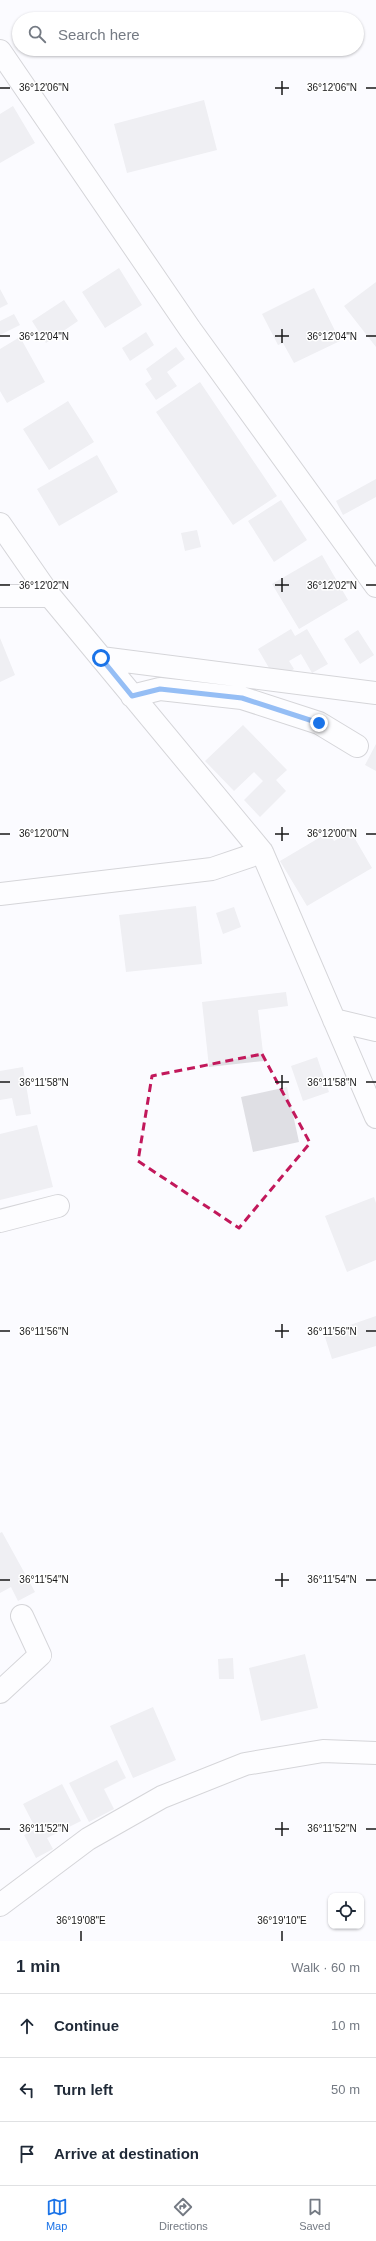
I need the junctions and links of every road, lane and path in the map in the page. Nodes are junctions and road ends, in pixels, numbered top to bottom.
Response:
1 (0, 51) edge
2 (0, 524) edge
3 (376, 586) edge
4 (0, 596) edge
5 (50, 596) junction
6 (101, 658) junction
7 (376, 693) edge
8 (132, 696) junction
9 (357, 746) dead end
10 (262, 852) junction
11 (0, 894) edge
12 (334, 1020) junction
13 (376, 1030) edge
14 (376, 1117) edge
15 (58, 1206) dead end
16 (0, 1221) edge
17 (22, 1616) dead end
18 (0, 1692) edge
19 (376, 1754) edge
20 (0, 1905) edge

1 - 3 street
2 - 5 street
4 - 5 street
5 - 6 street
6 - 7 street
6 - 8 street
8 - 9 street
8 - 10 street
10 - 11 street
10 - 12 street
12 - 13 street
12 - 14 street
15 - 16 street
17 - 18 street
19 - 20 street

